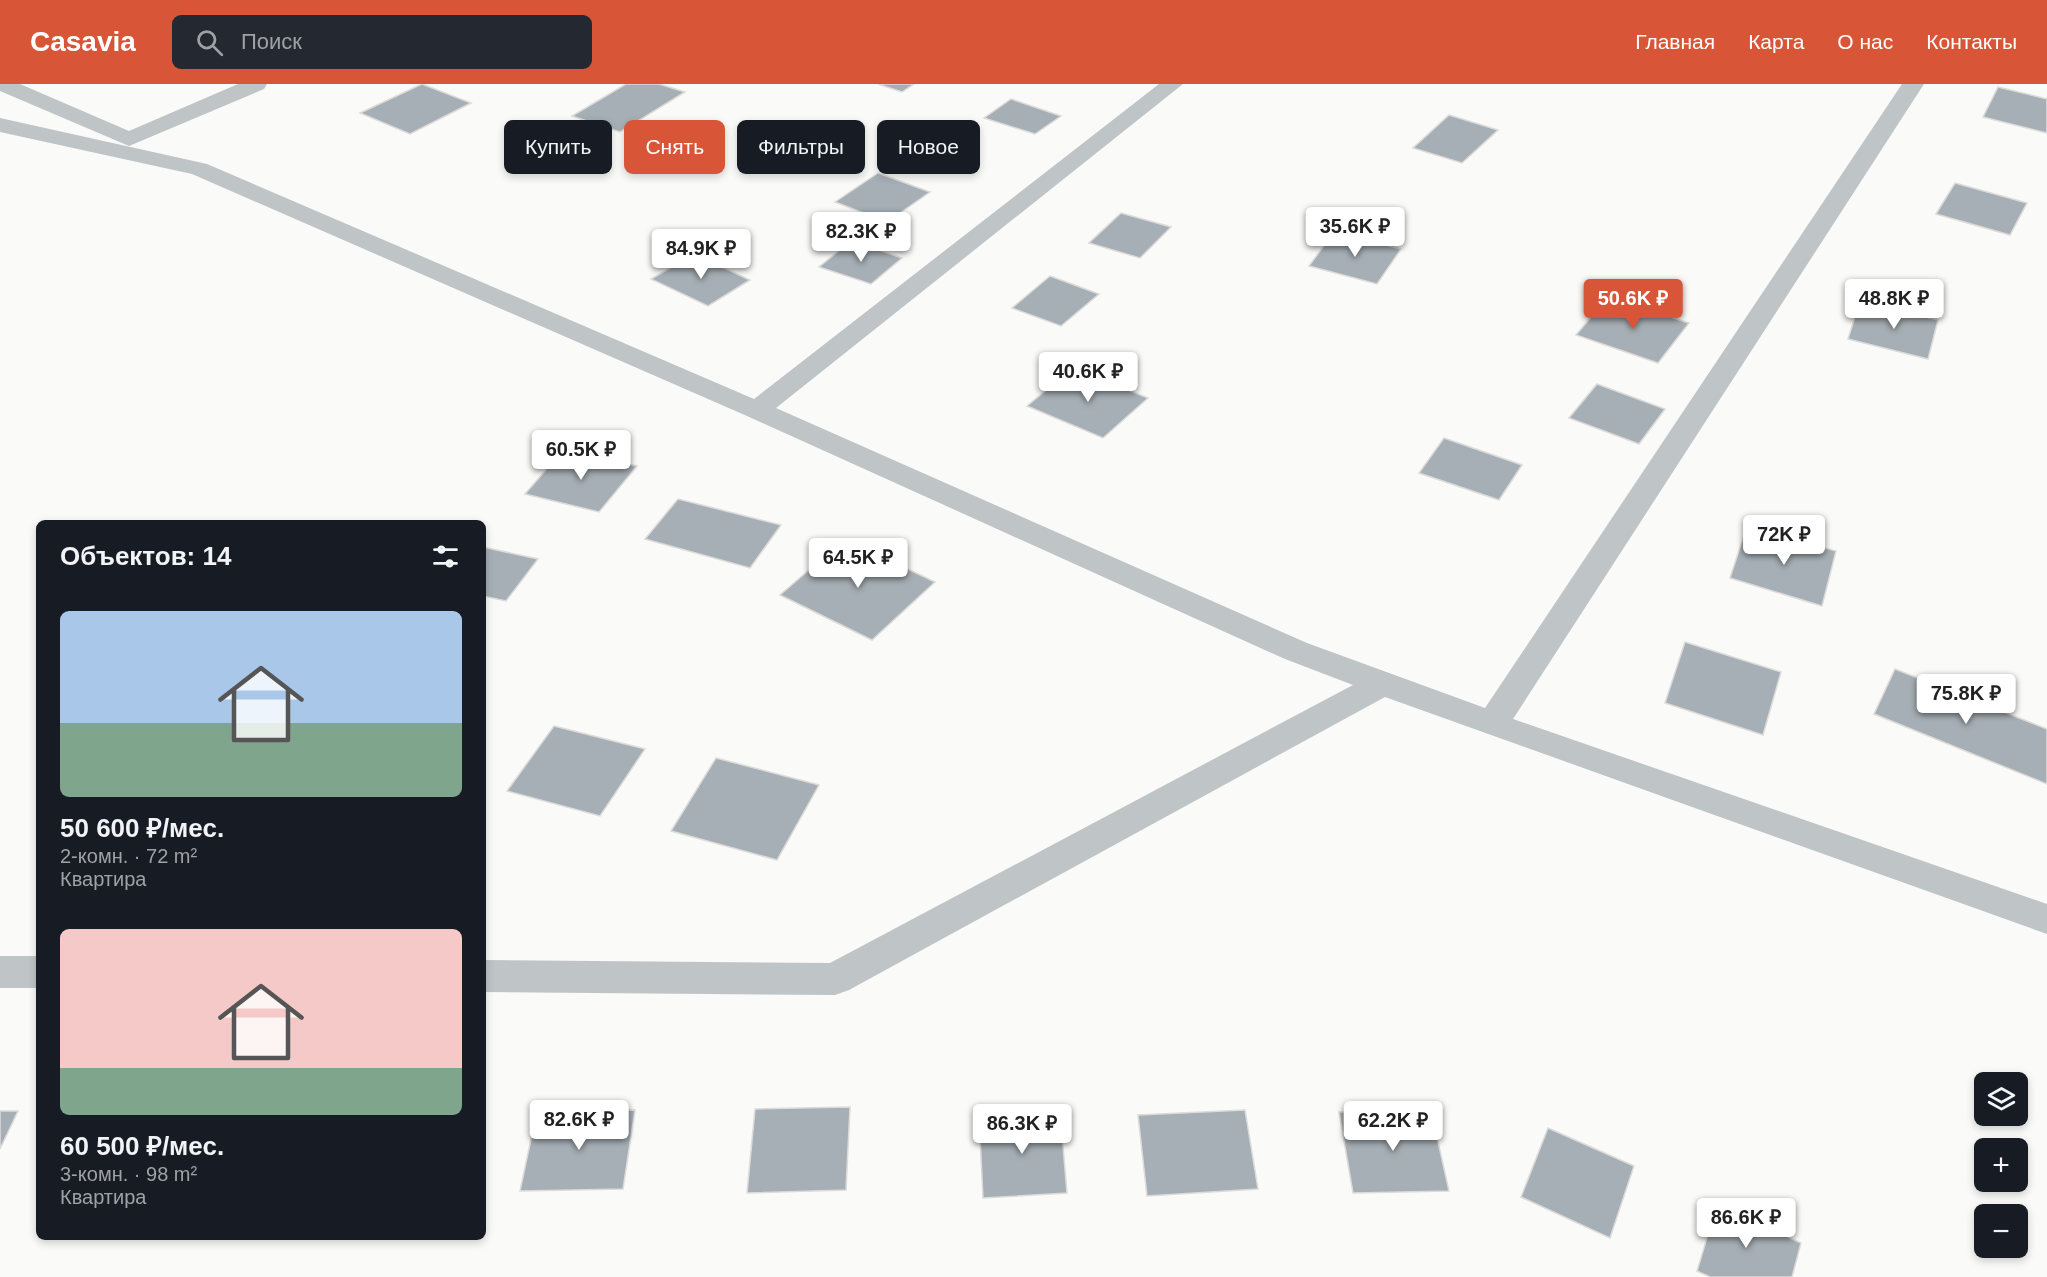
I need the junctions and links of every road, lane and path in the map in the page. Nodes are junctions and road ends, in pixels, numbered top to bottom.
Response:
1 (2, 84) edge
2 (255, 84) edge
3 (1172, 84) edge
4 (1912, 84) edge
5 (0, 125) edge
6 (129, 139) junction
7 (199, 169) junction
8 (757, 410) junction
9 (1382, 684) junction
10 (1492, 724) junction
11 (2047, 919) edge
12 (0, 972) edge
13 (36, 972) edge
14 (486, 976) edge

1 - 6 street
2 - 6 street
3 - 8 street
4 - 10 street
5 - 7 street
6 - 7 street
7 - 8 street
8 - 9 street
9 - 10 street
9 - 14 street
10 - 11 street
12 - 13 street

